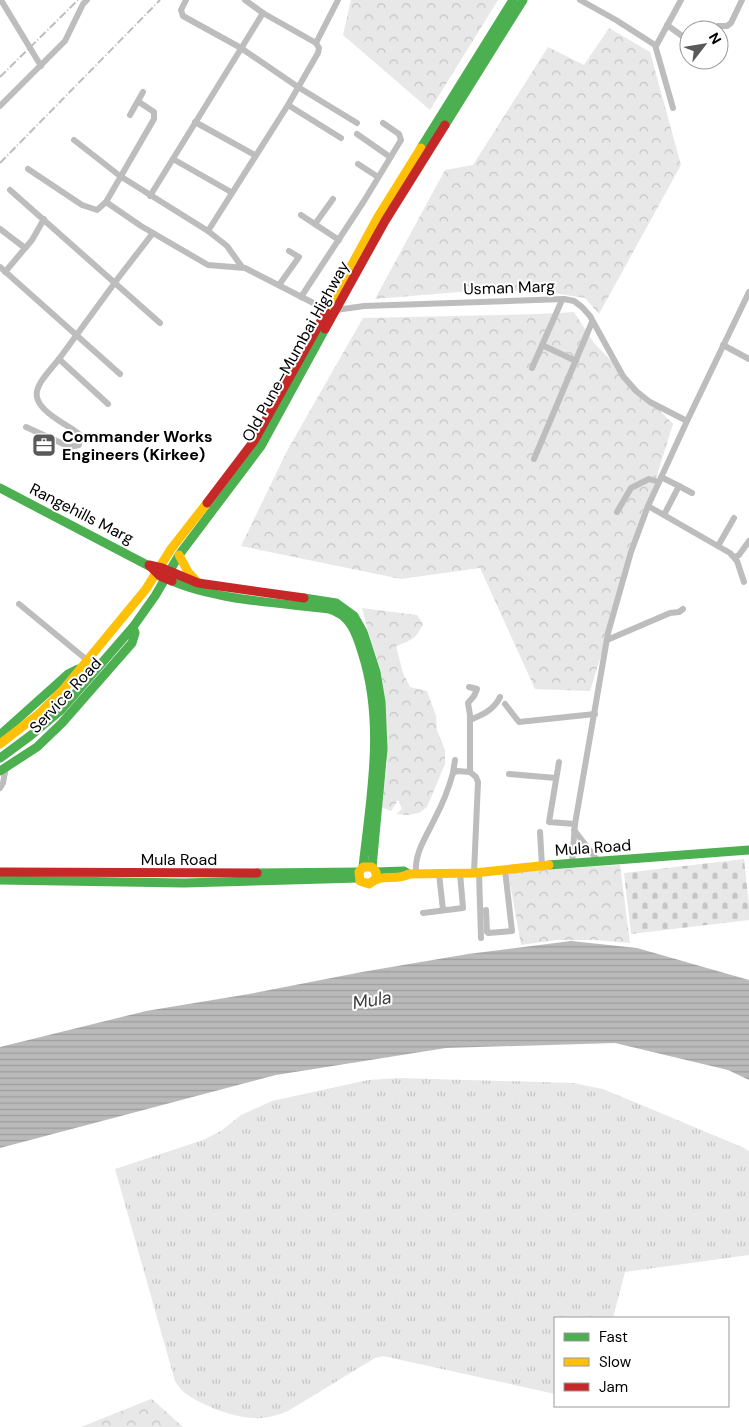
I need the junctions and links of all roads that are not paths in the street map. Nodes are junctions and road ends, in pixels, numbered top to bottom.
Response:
1 (1, 0) edge
2 (87, 0) edge
3 (186, 0) edge
4 (246, 0) edge
5 (338, 0) edge
6 (513, 0) edge
7 (524, 0) edge
8 (580, 0) edge
9 (681, 0) edge
10 (742, 0) edge
11 (263, 13) junction
12 (729, 24) edge
13 (667, 25) junction
14 (679, 33) edge
15 (316, 43) junction
16 (656, 46) junction
17 (241, 48) junction
18 (42, 66) junction
19 (298, 87) junction
20 (143, 92) dead end
21 (139, 102) junction
22 (288, 105) junction
23 (0, 106) edge
24 (673, 108) dead end
25 (130, 115) dead end
26 (195, 122) junction
27 (383, 122) dead end
28 (357, 124) dead end
29 (357, 134) dead end
30 (341, 138) dead end
31 (74, 140) dead end
32 (255, 155) junction
33 (390, 157) junction
34 (174, 159) junction
35 (358, 164) dead end
36 (28, 169) dead end
37 (120, 176) junction
38 (378, 178) junction
39 (10, 190) dead end
40 (231, 192) junction
41 (150, 196) junction
42 (333, 199) dead end
43 (106, 202) junction
44 (302, 215) dead end
45 (44, 219) junction
46 (315, 224) junction
47 (0, 229) edge
48 (208, 231) junction
49 (153, 233) junction
50 (338, 240) junction
51 (25, 248) junction
52 (289, 251) dead end
53 (242, 268) junction
54 (2, 269) edge
55 (115, 282) junction
56 (279, 285) junction
57 (749, 292) edge
58 (300, 296) junction
59 (562, 300) junction
60 (331, 310) junction
61 (592, 322) junction
62 (160, 323) dead end
63 (75, 336) junction
64 (542, 345) junction
65 (723, 346) junction
66 (59, 359) junction
67 (749, 359) edge
68 (576, 361) junction
69 (532, 368) dead end
70 (120, 374) dead end
71 (108, 404) dead end
72 (687, 421) junction
73 (26, 427) dead end
74 (534, 458) dead end
75 (660, 479) junction
76 (679, 486) junction
77 (0, 488) edge
78 (692, 493) dead end
79 (648, 506) junction
80 (617, 512) dead end
81 (664, 514) junction
82 (734, 518) dead end
83 (749, 541) edge
84 (718, 546) junction
85 (179, 555) junction
86 (735, 557) junction
87 (157, 570) junction
88 (167, 575) junction
89 (744, 582) dead end
90 (198, 583) junction
91 (19, 604) dead end
92 (683, 609) dead end
93 (133, 627) junction
94 (607, 640) junction
95 (84, 664) junction
96 (469, 687) dead end
97 (500, 697) dead end
98 (505, 704) dead end
99 (595, 714) junction
100 (470, 720) junction
101 (0, 735) edge
102 (0, 744) edge
103 (0, 758) edge
104 (455, 760) dead end
105 (559, 762) dead end
106 (3, 769) edge
107 (470, 772) junction
108 (454, 773) junction
109 (509, 774) dead end
110 (556, 778) junction
111 (0, 788) edge
112 (575, 827) junction
113 (540, 832) dead end
114 (749, 850) edge
115 (598, 862) junction
116 (572, 863) junction
117 (542, 866) junction
118 (506, 870) junction
119 (0, 872) edge
120 (368, 872) junction
121 (477, 872) junction
122 (460, 873) junction
123 (413, 874) junction
124 (439, 874) junction
125 (0, 880) edge
126 (443, 910) junction
127 (486, 910) dead end
128 (423, 913) dead end
129 (481, 938) dead end

1 - 18 street
2 - 18 street
3 - 17 street
4 - 11 street
5 - 15 street
6 - 60 main road, Old Pune–Mumbai Highway
7 - 60 main road, Old Pune–Mumbai Highway
8 - 16 street
9 - 13 street
10 - 12 street
11 - 15 street
11 - 17 street
13 - 14 street
13 - 16 street
15 - 19 street
16 - 24 street
17 - 19 street
17 - 26 street
18 - 23 street
19 - 22 street
19 - 28 street
20 - 21 street
21 - 25 street
21 - 37 street
22 - 30 street
22 - 32 street
26 - 32 street
26 - 34 street
27 - 33 street
29 - 33 street
31 - 37 street
32 - 40 street
33 - 38 street
34 - 40 street
34 - 41 street
35 - 38 street
36 - 43 street
37 - 41 street
37 - 43 street
38 - 50 street
39 - 45 street
40 - 48 street
41 - 48 street
42 - 46 street
43 - 49 street
44 - 46 street
45 - 51 street
45 - 55 street
46 - 50 street
47 - 51 street
48 - 53 street
49 - 53 street
49 - 55 street
50 - 58 street
51 - 54 street
52 - 56 street
53 - 56 street
54 - 63 street
55 - 62 street
55 - 63 street
56 - 58 street
57 - 65 street
58 - 60 street
59 - 60 street, Usman Marg
59 - 61 street, Usman Marg
59 - 64 street
60 - 85 main road, Old Pune–Mumbai Highway
60 - 87 main road, Old Pune–Mumbai Highway
61 - 68 street
61 - 72 street, Usman Marg
63 - 66 street
63 - 70 street
64 - 68 street
64 - 69 street
65 - 67 street
65 - 72 street
66 - 71 street
66 - 73 street
68 - 74 street
72 - 75 street
75 - 76 street
75 - 79 street
75 - 80 street
76 - 78 street
76 - 81 street
77 - 87 main road, Rangehills Marg
79 - 81 street
79 - 94 street
81 - 84 street
82 - 84 street
83 - 86 street
84 - 86 street
85 - 88 main road, Old Pune–Mumbai Highway
85 - 90 main road
86 - 89 street
87 - 88 main road
87 - 95 main road, Old Pune–Mumbai Highway
88 - 90 main road
88 - 93 main road, Old Pune–Mumbai Highway
88 - 120 main road
90 - 120 main road
91 - 95 street
92 - 94 street
93 - 103 main road, Old Pune–Mumbai Highway
93 - 106 main road, Service Road
94 - 99 street
95 - 101 main road
95 - 102 main road, Old Pune–Mumbai Highway
96 - 100 street
97 - 100 street
98 - 99 street
99 - 112 street
100 - 107 street
104 - 108 street
105 - 110 street
106 - 111 street
107 - 108 street
107 - 121 street
108 - 123 street
109 - 110 street
110 - 112 street
112 - 115 street
112 - 116 street
113 - 117 street
114 - 115 main road, Mula Road
115 - 116 main road, Mula Road
116 - 117 main road, Mula Road
117 - 118 main road, Mula Road
118 - 121 main road, Mula Road
118 - 127 street
119 - 120 main road, Mula Road
120 - 123 main road, Mula Road
120 - 125 main road
121 - 122 main road, Mula Road
121 - 129 street
122 - 124 main road, Mula Road
122 - 126 street
123 - 124 main road, Mula Road
124 - 126 street
126 - 128 street

